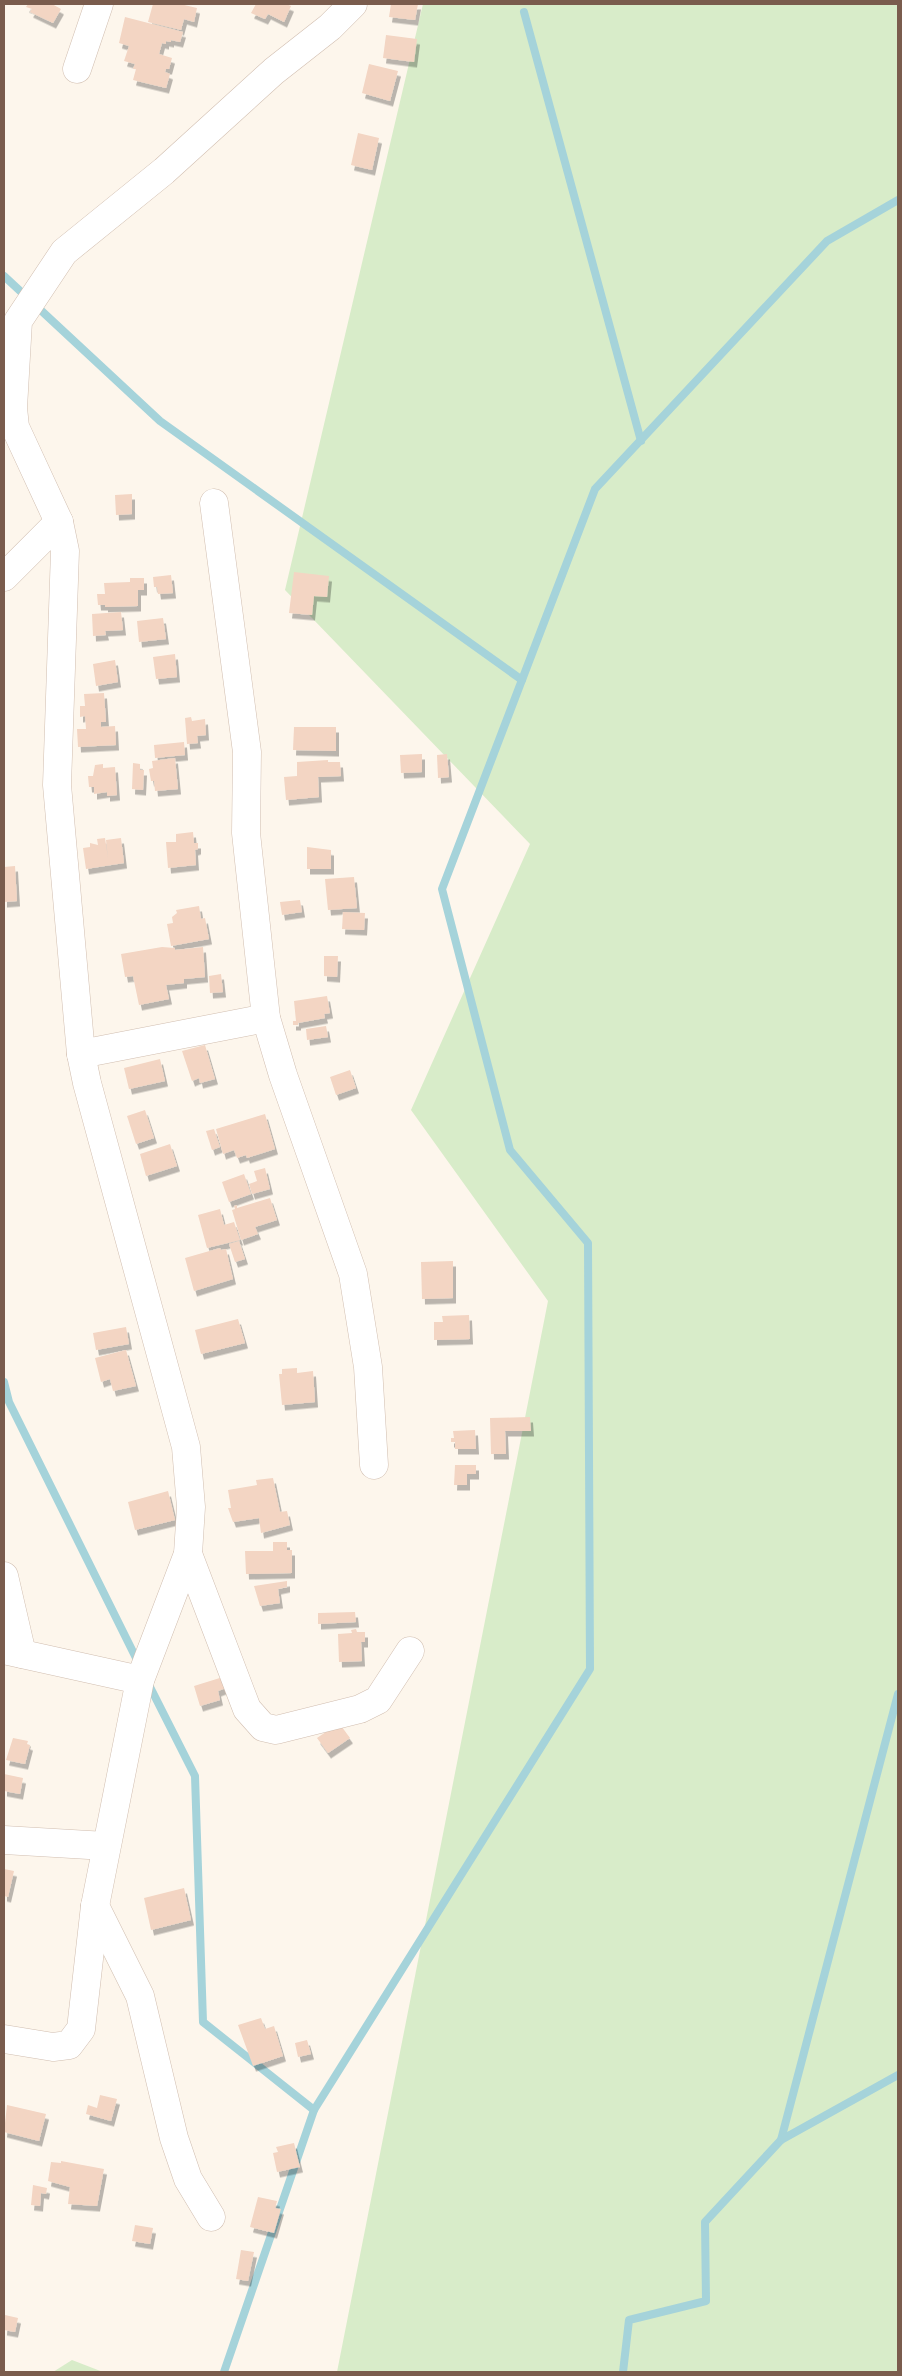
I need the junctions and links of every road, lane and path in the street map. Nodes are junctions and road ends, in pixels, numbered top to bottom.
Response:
1 (99, 4) edge
2 (353, 4) edge
3 (77, 70) dead end
4 (11, 324) edge
5 (214, 503) dead end
6 (59, 522) junction
7 (4, 577) edge
8 (266, 1018) junction
9 (81, 1054) junction
10 (374, 1465) dead end
11 (188, 1554) junction
12 (4, 1576) edge
13 (410, 1651) dead end
14 (13, 1652) edge
15 (140, 1680) junction
16 (4, 1840) edge
17 (106, 1846) junction
18 (95, 1906) junction
19 (4, 2039) edge
20 (210, 2217) dead end

1 - 3 street
2 - 4 street
4 - 6 street
5 - 8 street
6 - 7 street
6 - 9 street
8 - 9 street
8 - 10 street
9 - 11 street
11 - 13 street
11 - 15 street
12 - 14 street
14 - 15 street
15 - 17 street
16 - 17 street
17 - 18 street
18 - 19 street
18 - 20 street

